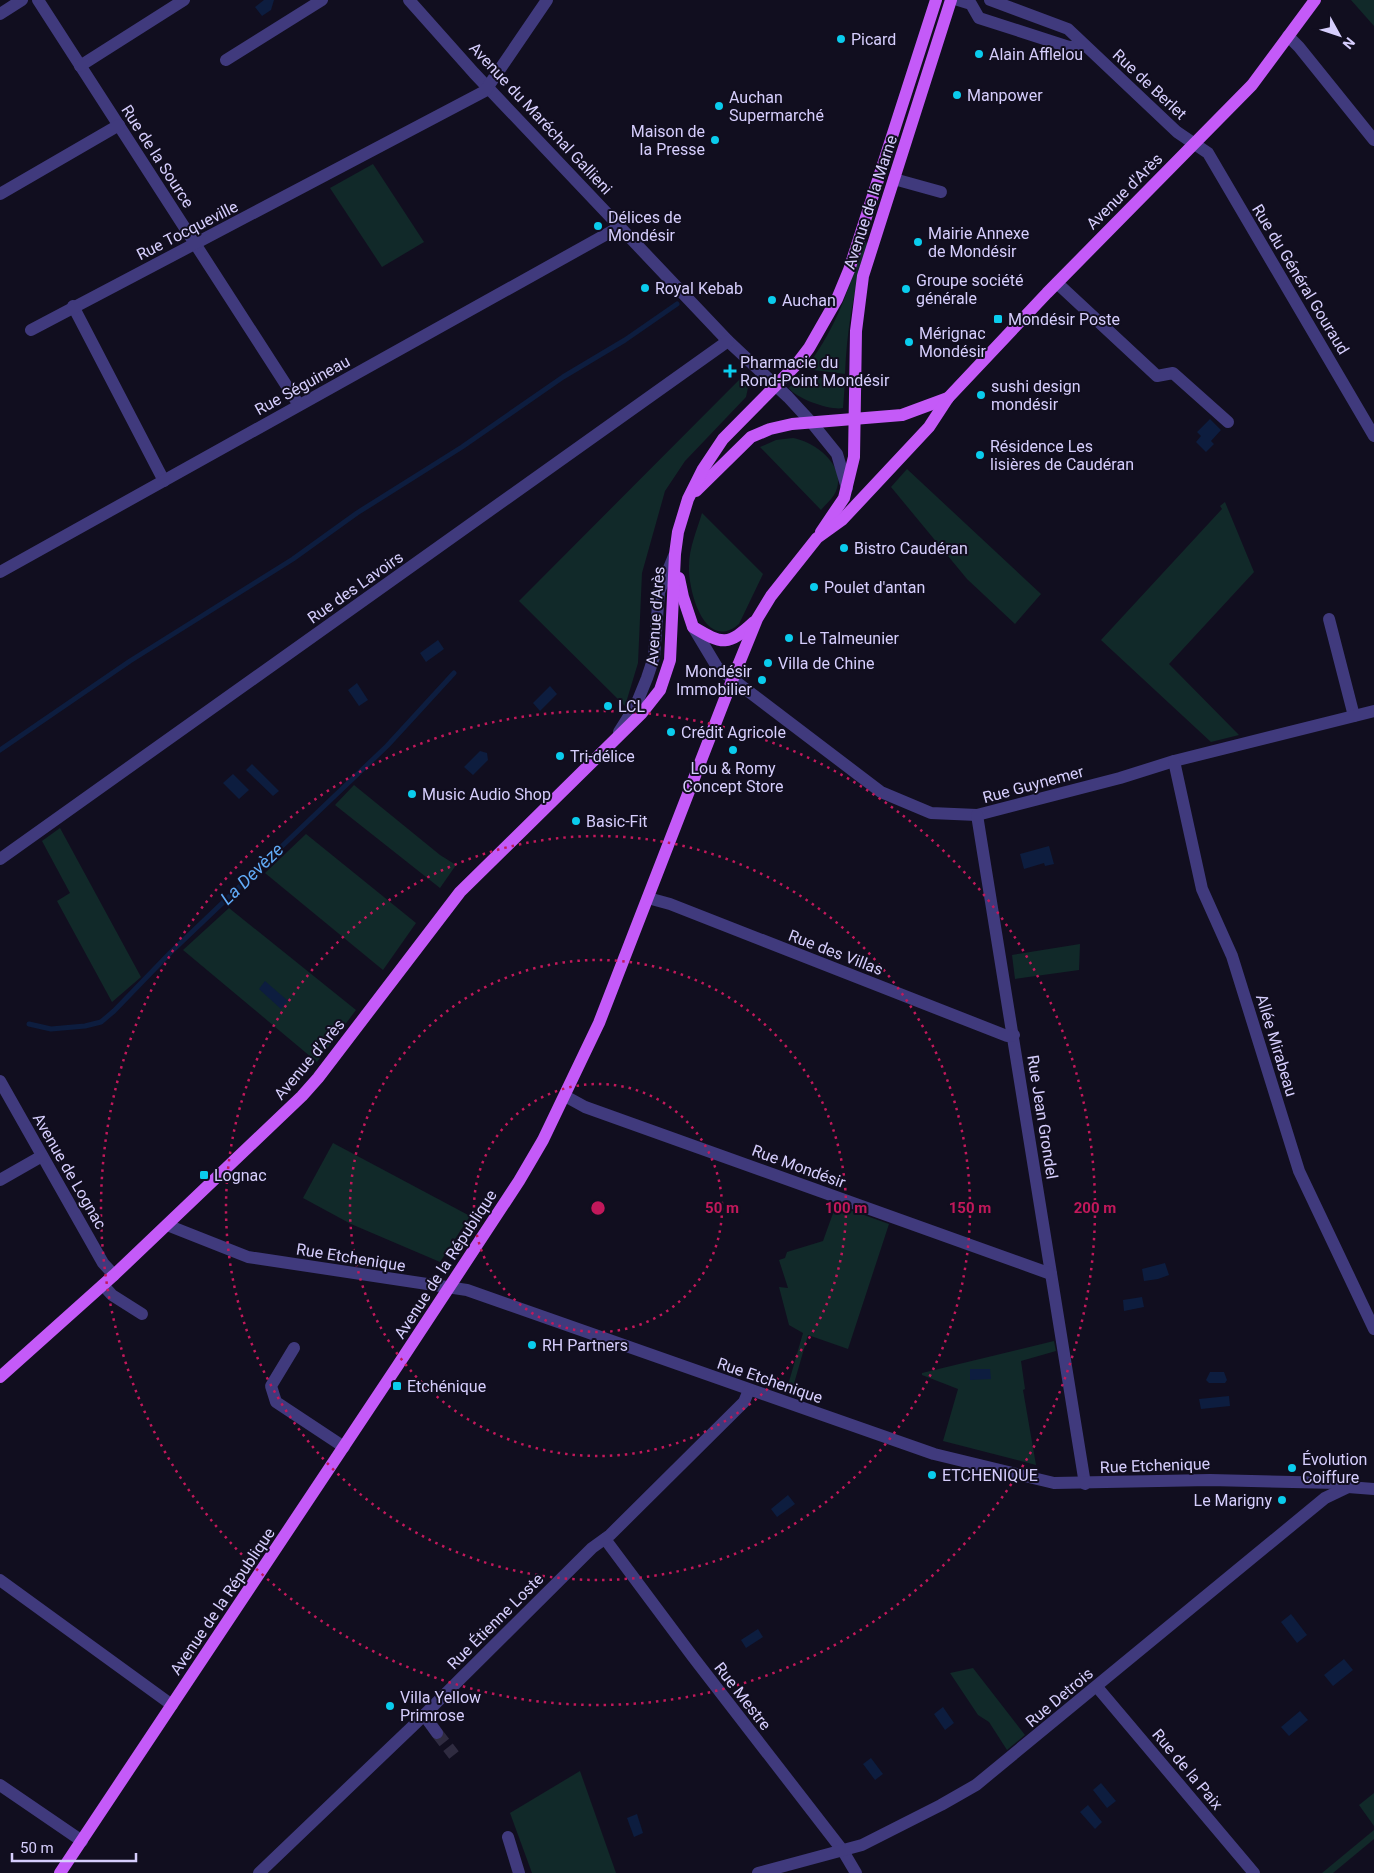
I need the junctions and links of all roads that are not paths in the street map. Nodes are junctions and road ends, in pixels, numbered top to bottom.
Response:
1 (22, 0) edge
2 (38, 0) edge
3 (184, 0) edge
4 (322, 0) edge
5 (409, 0) edge
6 (548, 0) edge
7 (936, 0) edge
8 (951, 0) edge
9 (958, 0) edge
10 (990, 0) edge
11 (1315, 0) edge
12 (976, 2) edge
13 (1025, 12) junction
14 (0, 14) edge
15 (1058, 24) junction
16 (1020, 32) junction
17 (1288, 36) junction
18 (1053, 42) junction
19 (1085, 46) junction
20 (226, 60) dead end
21 (80, 66) junction
22 (488, 88) junction
23 (119, 125) junction
24 (1374, 140) edge
25 (1194, 143) junction
26 (894, 179) junction
27 (942, 192) dead end
28 (0, 194) edge
29 (618, 226) junction
30 (196, 244) junction
31 (1057, 283) junction
32 (74, 306) junction
33 (31, 330) dead end
34 (728, 341) junction
35 (775, 387) junction
36 (948, 398) junction
37 (299, 405) junction
38 (854, 420) junction
39 (1228, 422) dead end
40 (812, 423) junction
41 (1374, 436) edge
42 (164, 480) junction
43 (847, 488) junction
44 (688, 499) junction
45 (817, 538) junction
46 (675, 554) junction
47 (0, 572) edge
48 (757, 619) junction
49 (1329, 619) dead end
50 (693, 628) junction
51 (733, 678) junction
52 (1374, 711) edge
53 (1354, 716) junction
54 (1174, 761) junction
55 (977, 815) junction
56 (0, 859) edge
57 (648, 898) junction
58 (1014, 1035) junction
59 (0, 1081) edge
60 (565, 1096) junction
61 (42, 1156) junction
62 (0, 1180) edge
63 (167, 1225) junction
64 (1051, 1274) junction
65 (114, 1276) junction
66 (103, 1285) junction
67 (449, 1288) junction
68 (142, 1314) dead end
69 (1374, 1329) edge
70 (294, 1348) dead end
71 (0, 1377) edge
72 (749, 1390) junction
73 (344, 1448) junction
74 (1085, 1484) junction
75 (1348, 1487) junction
76 (1374, 1489) edge
77 (605, 1539) junction
78 (0, 1580) edge
79 (1097, 1687) junction
80 (172, 1705) junction
81 (424, 1716) junction
82 (437, 1733) tunnel mouth
83 (0, 1785) edge
84 (508, 1837) dead end
85 (82, 1841) junction
86 (843, 1851) junction
87 (60, 1873) edge
88 (259, 1873) edge
89 (520, 1873) edge
90 (758, 1873) edge
91 (856, 1873) edge
92 (1254, 1873) edge

1 - 14 street
2 - 21 street, Rue de la Source
3 - 21 street
4 - 20 street
5 - 22 street, Avenue du Maréchal Gallieni
6 - 22 street
7 - 35 main road, Avenue de la Marne
8 - 26 main road, Avenue de la Marne
9 - 12 street
10 - 13 street, Rue de Berlet
11 - 17 main road, Avenue d'Arès
12 - 16 street
13 - 15 street, Rue de Berlet
13 - 16 street
15 - 18 street
15 - 19 street, Rue de Berlet
16 - 18 street
17 - 24 street
17 - 25 main road, Avenue d'Arès
18 - 19 street
19 - 25 street, Rue de Berlet
21 - 23 street, Rue de la Source
22 - 29 street, Avenue du Maréchal Gallieni
22 - 30 street, Rue Tocqueville
23 - 28 street
23 - 30 street, Rue de la Source
25 - 31 main road, Avenue d'Arès
25 - 41 street, Rue du Général Gouraud
26 - 27 street
26 - 38 main road, Avenue de la Marne
29 - 34 street, Avenue du Maréchal Gallieni
29 - 37 street, Rue Séguineau
30 - 32 street, Rue Tocqueville
30 - 37 street, Rue de la Source
31 - 36 main road, Avenue d'Arès
31 - 39 street
32 - 33 street, Rue Tocqueville
32 - 42 street
34 - 35 street, Avenue du Maréchal Gallieni
34 - 56 street, Rue des Lavoirs
35 - 40 street, Avenue du Maréchal Gallieni
35 - 44 main road, Avenue de la Marne
36 - 38 main road, Avenue d'Arès
36 - 45 main road, Avenue d'Arès
37 - 42 street, Rue Séguineau
38 - 40 main road, Avenue d'Arès
38 - 43 main road, Avenue de la Marne
40 - 43 street, Avenue du Maréchal Gallieni
40 - 44 main road, Avenue d'Arès
42 - 47 street, Rue Séguineau
43 - 45 main road, Avenue de la Marne
44 - 46 main road, Avenue de la Marne
45 - 48 main road, Avenue d'Arès
46 - 50 main road
46 - 63 main road, Avenue d'Arès
48 - 50 main road
48 - 51 main road, Avenue de la République
49 - 53 street
50 - 51 street, Rue Guynemer
51 - 55 street, Rue Guynemer
51 - 57 main road, Avenue de la République
52 - 53 street, Rue Guynemer
53 - 54 street, Rue Guynemer
54 - 55 street, Rue Guynemer
54 - 69 street, Allée Mirabeau
55 - 58 street, Rue Jean Grondel
57 - 58 street, Rue des Villas
57 - 60 main road, Avenue de la République
58 - 64 street, Rue Jean Grondel
59 - 61 street, Avenue de Lognac
60 - 64 street, Rue Mondésir
60 - 67 main road, Avenue de la République
61 - 62 street
61 - 65 street, Avenue de Lognac
63 - 65 main road, Avenue d'Arès
63 - 67 street, Rue Etchenique
64 - 74 street, Rue Jean Grondel
65 - 66 main road, Avenue d'Arès
66 - 68 street
66 - 71 main road, Avenue d'Arès
67 - 72 street, Rue Etchenique
67 - 73 main road, Avenue de la République
70 - 73 street
72 - 74 street, Rue Etchenique
72 - 77 street, Rue Étienne Loste
73 - 80 main road, Avenue de la République
74 - 75 street, Rue Etchenique
75 - 76 street, Rue Etchenique
75 - 79 street, Rue Detrois
77 - 81 street, Rue Étienne Loste
77 - 86 street, Rue Mestre
78 - 80 street
79 - 86 street, Rue Detrois
79 - 92 street, Rue de la Paix
80 - 85 main road, Avenue de la République
81 - 82 street
81 - 88 street, Rue Étienne Loste
83 - 85 street
84 - 89 street
85 - 87 main road, Avenue de la République
86 - 90 street, Rue Detrois
86 - 91 street, Rue Mestre

